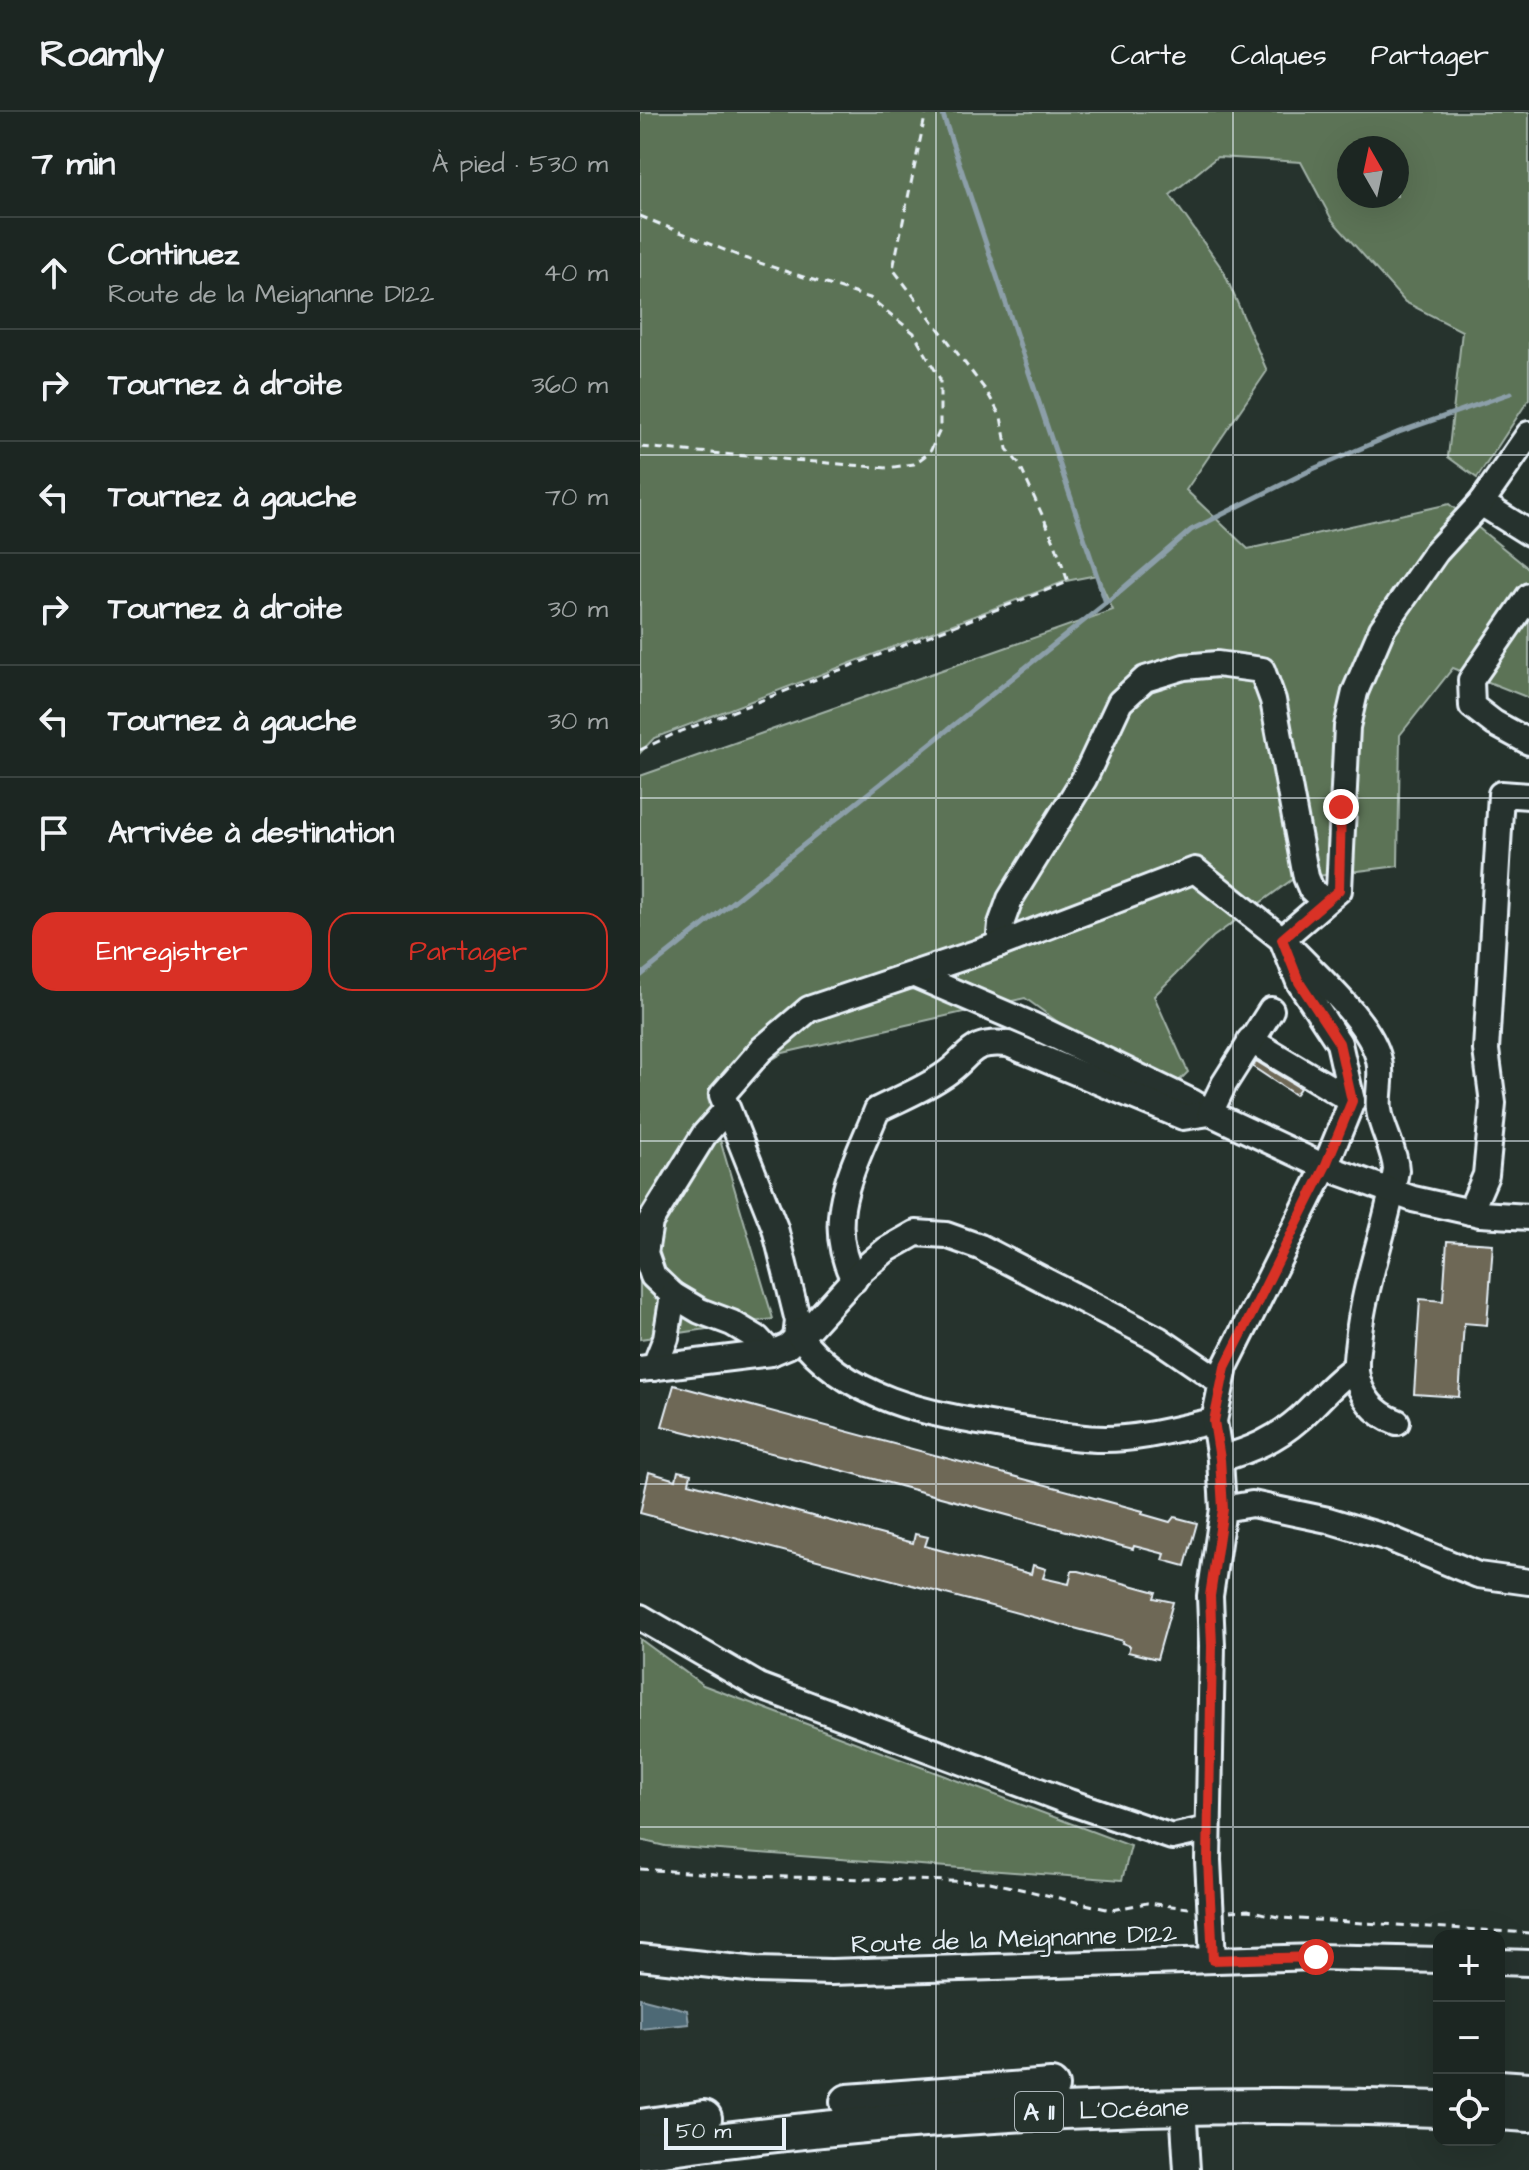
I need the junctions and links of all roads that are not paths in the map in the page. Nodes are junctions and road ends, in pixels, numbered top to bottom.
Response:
1 (1529, 434) edge
2 (1481, 503) junction
3 (1529, 533) edge
4 (1529, 596) edge
5 (1529, 742) edge
6 (1529, 796) edge
7 (1324, 901) junction
8 (1282, 939) junction
9 (999, 945) junction
10 (915, 975) junction
11 (1271, 1010) dead end
12 (1250, 1040) junction
13 (1352, 1101) junction
14 (727, 1109) junction
15 (1210, 1113) junction
16 (1325, 1167) junction
17 (1390, 1192) junction
18 (1470, 1212) junction
19 (1529, 1217) edge
20 (854, 1280) junction
21 (673, 1295) junction
22 (797, 1333) junction
23 (771, 1353) junction
24 (1356, 1367) junction
25 (647, 1369) edge
26 (1221, 1382) junction
27 (1214, 1421) junction
28 (1397, 1422) dead end
29 (1220, 1459) junction
30 (1223, 1509) junction
31 (1529, 1582) edge
32 (640, 1617) edge
33 (1208, 1829) junction
34 (640, 1957) edge
35 (1213, 1960) junction
36 (1433, 1960) edge
37 (1505, 1962) edge
38 (1529, 1963) edge
39 (1433, 2085) edge
40 (1505, 2088) edge
41 (1529, 2090) edge
42 (1183, 2106) junction
43 (1433, 2109) edge
44 (1505, 2112) edge
45 (1529, 2114) edge
46 (640, 2127) edge
47 (640, 2151) edge
48 (1187, 2170) edge

1 - 2 street
2 - 3 street
2 - 7 street
4 - 5 street
6 - 18 street
7 - 8 street
7 - 9 street
8 - 9 street
8 - 13 street
8 - 17 street
9 - 10 street
10 - 14 street
10 - 15 street
11 - 12 street
12 - 13 street
12 - 15 street
13 - 16 street
14 - 21 street
14 - 22 street
15 - 16 street
15 - 20 street
16 - 17 street
16 - 26 street
17 - 18 street
17 - 24 street
18 - 19 street
20 - 22 street
20 - 26 street
21 - 23 street
21 - 25 street
22 - 23 street
22 - 27 street
23 - 25 street
24 - 28 street
24 - 29 street
26 - 27 street
27 - 29 street
29 - 30 street
30 - 31 street
30 - 33 street
32 - 33 street
33 - 35 street
34 - 35 street, Route de la Meignanne D122
35 - 36 street, Route de la Meignanne D122
37 - 38 street
39 - 46 highway, L’Océane / A 11
40 - 41 highway
42 - 43 highway, L’Océane / A 11
42 - 47 highway, L’Océane / A 11
42 - 48 street
44 - 45 highway

